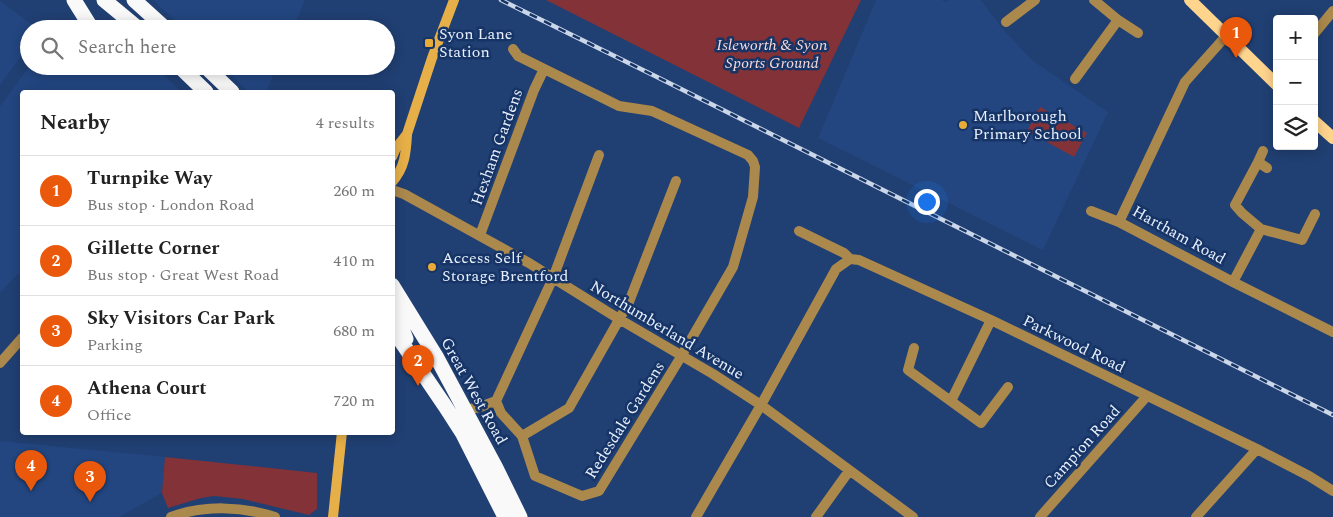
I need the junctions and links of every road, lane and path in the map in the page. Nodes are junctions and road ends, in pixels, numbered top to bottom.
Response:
1 (74, 0) edge
2 (104, 0) edge
3 (127, 0) edge
4 (134, 0) edge
5 (1035, 0) edge
6 (1094, 0) edge
7 (1190, 0) edge
8 (453, 5) edge
9 (1333, 11) edge
10 (86, 20) edge
11 (125, 20) edge
12 (132, 20) edge
13 (156, 20) edge
14 (1118, 20) junction
15 (1006, 22) dead end
16 (1318, 29) edge
17 (1138, 33) dead end
18 (1226, 36) junction
19 (513, 49) dead end
20 (544, 69) junction
21 (189, 75) edge
22 (214, 75) edge
23 (1075, 79) dead end
24 (1273, 82) edge
25 (204, 90) edge
26 (230, 90) edge
27 (1318, 125) edge
28 (407, 134) junction
29 (1333, 138) edge
30 (395, 150) edge
31 (1263, 151) dead end
32 (599, 155) dead end
33 (395, 179) edge
34 (676, 181) dead end
35 (395, 191) edge
36 (1091, 211) dead end
37 (1315, 214) dead end
38 (1119, 222) junction
39 (1261, 228) junction
40 (799, 231) dead end
41 (480, 235) junction
42 (850, 259) junction
43 (553, 278) junction
44 (1233, 282) junction
45 (395, 290) edge
46 (395, 314) edge
47 (620, 319) junction
48 (991, 320) junction
49 (395, 332) edge
50 (1333, 332) edge
51 (20, 340) edge
52 (914, 348) dead end
53 (682, 356) junction
54 (413, 359) junction
55 (0, 363) edge
56 (1008, 387) dead end
57 (1148, 396) junction
58 (496, 401) junction
59 (952, 401) junction
60 (761, 405) junction
61 (465, 410) junction
62 (342, 435) edge
63 (522, 436) junction
64 (1257, 449) junction
65 (849, 471) junction
66 (1333, 491) edge
67 (170, 517) edge
68 (275, 517) edge
69 (333, 517) edge
70 (504, 517) edge
71 (520, 517) edge
72 (696, 517) edge
73 (816, 517) edge
74 (913, 517) edge
75 (1040, 517) edge
76 (1196, 517) edge

1 - 10 highway
2 - 11 highway
3 - 12 highway
4 - 13 highway
5 - 15 street
6 - 14 street
7 - 18 main road
8 - 28 main road
9 - 16 street
14 - 17 street
14 - 23 street
18 - 24 main road
18 - 38 street, Hartham Road
19 - 20 street
20 - 41 street, Hexham Gardens
20 - 53 street, Redesdale Gardens
21 - 25 highway
22 - 26 highway
27 - 29 main road
28 - 30 main road
28 - 33 main road
31 - 39 street
32 - 43 street
34 - 47 street
35 - 41 street, Northumberland Avenue
36 - 38 street
37 - 39 street
38 - 44 street, Hartham Road
39 - 44 street
40 - 42 street, Parkwood Road
41 - 43 street, Northumberland Avenue
42 - 48 street, Parkwood Road
42 - 60 street
43 - 47 street, Northumberland Avenue
43 - 58 street
44 - 50 street, Hartham Road
45 - 61 highway, Great West Road
46 - 54 highway
47 - 53 street, Northumberland Avenue
47 - 63 street
48 - 57 street, Parkwood Road
48 - 59 street
49 - 54 highway, Great West Road
51 - 55 street
52 - 59 street
53 - 60 street, Northumberland Avenue
53 - 63 street, Redesdale Gardens
54 - 70 highway, Great West Road
56 - 59 street
57 - 64 street, Parkwood Road
57 - 75 street, Campion Road
58 - 61 street
58 - 63 street, Redesdale Gardens
60 - 65 street, Northumberland Avenue
60 - 72 street
61 - 71 highway, Great West Road
62 - 69 main road
64 - 66 street, Parkwood Road
64 - 76 street
65 - 73 street
65 - 74 street, Northumberland Avenue
67 - 68 street

